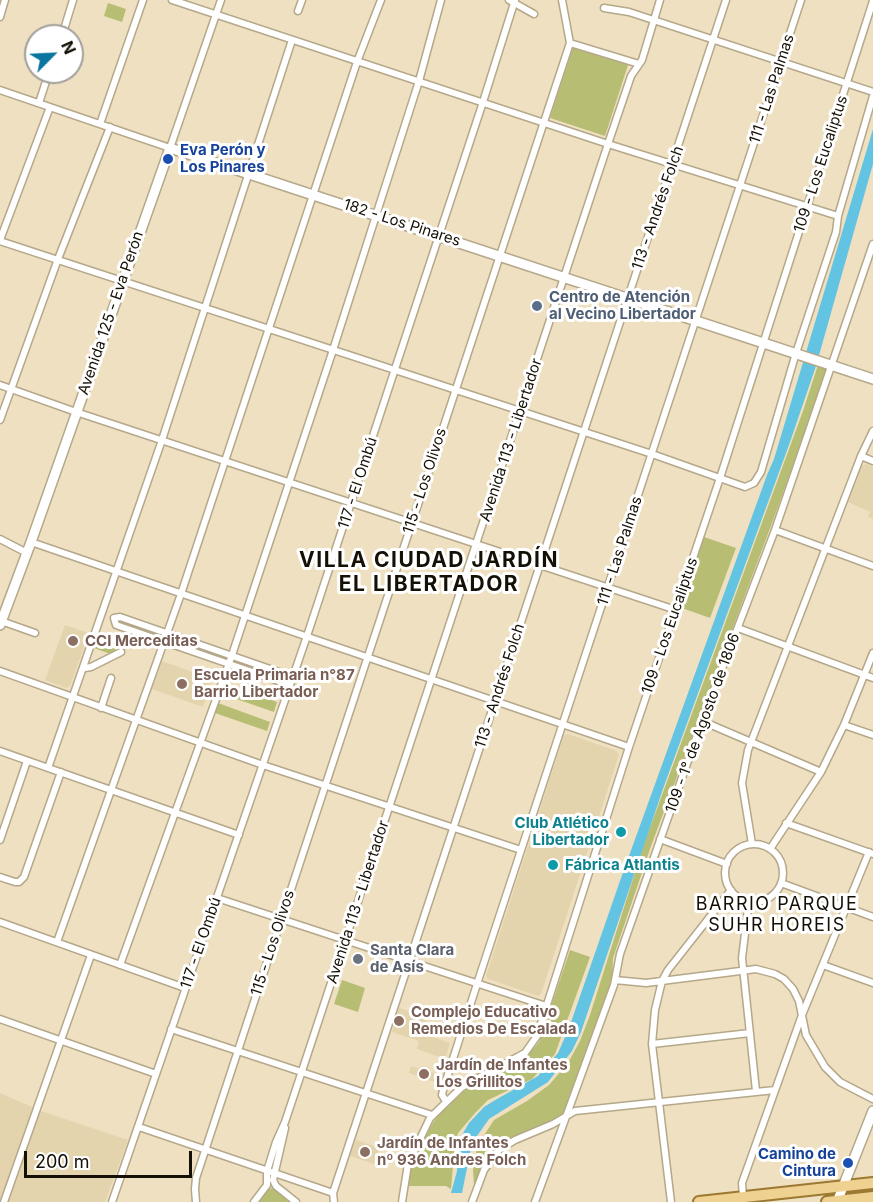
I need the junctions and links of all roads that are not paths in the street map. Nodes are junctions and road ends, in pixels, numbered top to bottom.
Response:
1 (5, 0) edge
2 (73, 0) edge
3 (143, 0) edge
4 (172, 0) edge
5 (220, 0) edge
6 (302, 0) edge
7 (381, 0) edge
8 (441, 0) edge
9 (562, 0) edge
10 (660, 0) edge
11 (726, 0) edge
12 (801, 0) edge
13 (513, 1) edge
14 (873, 1) edge
15 (604, 8) dead end
16 (298, 11) dead end
17 (534, 14) dead end
18 (216, 15) junction
19 (0, 17) edge
20 (654, 20) junction
21 (66, 24) edge
22 (292, 40) junction
23 (713, 40) junction
24 (570, 43) junction
25 (357, 62) junction
26 (780, 62) junction
27 (639, 64) junction
28 (419, 81) junction
29 (847, 83) junction
30 (45, 84) edge
31 (0, 90) edge
32 (873, 94) edge
33 (483, 102) junction
34 (39, 103) junction
35 (50, 107) junction
36 (544, 121) junction
37 (100, 124) junction
38 (110, 127) junction
39 (608, 144) junction
40 (170, 148) junction
41 (672, 164) junction
42 (250, 173) junction
43 (741, 186) junction
44 (313, 194) junction
45 (807, 207) junction
46 (376, 216) junction
47 (838, 216) junction
48 (440, 235) junction
49 (0, 241) edge
50 (873, 244) edge
51 (501, 256) junction
52 (58, 259) junction
53 (564, 278) junction
54 (122, 280) junction
55 (627, 298) junction
56 (206, 308) junction
57 (696, 320) junction
58 (269, 328) junction
59 (764, 343) junction
60 (333, 350) junction
61 (800, 354) junction
62 (832, 366) junction
63 (395, 371) junction
64 (873, 379) edge
65 (0, 385) edge
66 (12, 388) junction
67 (456, 390) junction
68 (76, 412) junction
69 (520, 412) junction
70 (0, 420) edge
71 (873, 431) edge
72 (583, 433) junction
73 (162, 440) junction
74 (652, 454) junction
75 (861, 456) junction
76 (226, 461) junction
77 (873, 461) edge
78 (720, 478) junction
79 (289, 482) junction
80 (352, 503) junction
81 (412, 522) junction
82 (775, 530) junction
83 (0, 539) edge
84 (31, 542) junction
85 (476, 543) junction
86 (825, 548) junction
87 (27, 553) junction
88 (541, 564) junction
89 (873, 566) edge
90 (118, 572) junction
91 (608, 586) junction
92 (181, 594) junction
93 (4, 603) edge
94 (676, 610) junction
95 (244, 616) junction
96 (1, 623) edge
97 (738, 628) junction
98 (35, 633) dead end
99 (168, 633) junction
100 (307, 636) junction
101 (165, 641) junction
102 (788, 647) junction
103 (121, 652) dead end
104 (873, 653) edge
105 (232, 655) junction
106 (368, 658) junction
107 (228, 664) junction
108 (85, 668) junction
109 (0, 671) edge
110 (865, 675) junction
111 (292, 677) junction
112 (111, 678) dead end
113 (873, 678) edge
114 (431, 679) junction
115 (290, 685) junction
116 (74, 698) junction
117 (495, 701) junction
118 (101, 708) junction
119 (137, 720) junction
120 (702, 721) junction
121 (561, 725) junction
122 (844, 725) junction
123 (873, 735) edge
124 (751, 741) junction
125 (201, 743) junction
126 (629, 747) junction
127 (0, 751) edge
128 (27, 761) junction
129 (263, 765) junction
130 (48, 768) junction
131 (61, 772) junction
132 (821, 772) junction
133 (325, 786) junction
134 (112, 790) junction
135 (389, 808) junction
136 (175, 812) junction
137 (786, 823) junction
138 (453, 829) junction
139 (238, 835) junction
140 (0, 840) edge
141 (660, 840) junction
142 (752, 844) junction
143 (770, 849) junction
144 (521, 850) junction
145 (871, 853) edge
146 (727, 864) junction
147 (0, 877) edge
148 (781, 883) junction
149 (731, 890) junction
150 (217, 898) junction
151 (749, 902) junction
152 (848, 908) junction
153 (873, 917) edge
154 (282, 918) junction
155 (0, 922) edge
156 (345, 939) junction
157 (57, 942) junction
158 (92, 955) junction
159 (410, 961) junction
160 (120, 965) junction
161 (823, 965) junction
162 (743, 970) junction
163 (615, 980) junction
164 (662, 981) junction
165 (873, 983) edge
166 (477, 984) junction
167 (185, 988) junction
168 (546, 1006) junction
169 (802, 1015) junction
170 (0, 1019) edge
171 (171, 1029) junction
172 (750, 1033) junction
173 (61, 1041) junction
174 (652, 1044) junction
175 (238, 1051) junction
176 (302, 1071) junction
177 (156, 1074) junction
178 (775, 1090) junction
179 (756, 1091) junction
180 (366, 1093) junction
181 (873, 1099) edge
182 (446, 1101) junction
183 (659, 1102) junction
184 (873, 1112) edge
185 (432, 1115) junction
186 (566, 1116) junction
187 (138, 1127) junction
188 (206, 1151) junction
189 (270, 1172) junction
190 (873, 1183) edge
191 (844, 1186) junction
192 (333, 1192) junction
193 (743, 1197) junction
194 (873, 1197) edge
195 (4, 1202) edge
196 (112, 1202) edge
197 (196, 1202) edge
198 (254, 1202) edge
199 (296, 1202) edge
200 (334, 1202) edge
201 (402, 1202) edge
202 (472, 1202) edge
203 (535, 1202) edge
204 (671, 1202) edge
205 (699, 1202) edge
206 (834, 1202) edge

1 - 19 street
2 - 21 street
3 - 37 street
4 - 18 street
5 - 18 street, Avenida 125 - Eva Perón
6 - 16 street
7 - 25 street
8 - 28 street
9 - 24 street, 115 - Los Olivos
10 - 20 street, Avenida 113 - Libertador
11 - 23 street, 113 - Andrés Folch
12 - 26 street, 111 - Las Palmas
13 - 17 street
13 - 33 street, 117 - El Ombú
14 - 29 street, 109 - Los Eucaliptus
15 - 20 street
18 - 22 street
18 - 40 street, Avenida 125 - Eva Perón
20 - 23 street
20 - 27 street, Avenida 113 - Libertador
22 - 25 street
22 - 42 street
23 - 26 street
23 - 41 street, 113 - Andrés Folch
24 - 27 street
24 - 36 street, 115 - Los Olivos
25 - 28 street
25 - 44 street
26 - 29 street
26 - 43 street, 111 - Las Palmas
27 - 39 street, Avenida 113 - Libertador
28 - 33 street
28 - 46 street
29 - 32 street
29 - 45 street, 109 - Los Eucaliptus
30 - 34 street
31 - 34 street, 182 - Los Pinares
32 - 47 street
33 - 36 street
33 - 48 street, 117 - El Ombú
34 - 35 street, 182 - Los Pinares
35 - 37 street, 182 - Los Pinares
35 - 49 street
36 - 39 street
36 - 51 street, 115 - Los Olivos
37 - 38 street, 182 - Los Pinares
38 - 40 street, 182 - Los Pinares
38 - 52 street
39 - 41 street
39 - 53 street, Avenida 113 - Libertador
40 - 42 street, 182 - Los Pinares
40 - 54 street, Avenida 125 - Eva Perón
41 - 43 street
41 - 55 street, 113 - Andrés Folch
42 - 44 street, 182 - Los Pinares
42 - 56 street
43 - 45 street
43 - 57 street, 111 - Las Palmas
44 - 46 street, 182 - Los Pinares
44 - 58 street
45 - 47 street
45 - 59 street, 109 - Los Eucaliptus
46 - 48 street, 182 - Los Pinares
46 - 60 street
47 - 61 street
48 - 51 street, 182 - Los Pinares
48 - 63 street, 117 - El Ombú
49 - 52 street
50 - 62 street, 109 - 1° de Agosto de 1806
51 - 53 street, 182 - Los Pinares
51 - 67 street, 115 - Los Olivos
52 - 54 street
52 - 66 street
53 - 55 street, 182 - Los Pinares
53 - 69 street, Avenida 113 - Libertador
54 - 56 street
54 - 68 street, Avenida 125 - Eva Perón
55 - 57 street, 182 - Los Pinares
55 - 72 street, 113 - Andrés Folch
56 - 58 street
56 - 73 street
57 - 59 street, 182 - Los Pinares
57 - 74 street, 111 - Las Palmas
58 - 60 street
58 - 76 street
59 - 61 street, 182 - Los Pinares
59 - 78 street, 109 - Los Eucaliptus
60 - 63 street
60 - 79 street
61 - 62 street, 182 - Los Pinares
61 - 78 street
62 - 64 street, 182 - Los Pinares
62 - 82 street, 109 - 1° de Agosto de 1806
63 - 67 street
63 - 80 street, 117 - El Ombú
65 - 66 street
66 - 68 street
66 - 70 street
67 - 69 street
67 - 81 street, 115 - Los Olivos
68 - 73 street
68 - 84 street, Avenida 125 - Eva Perón
69 - 72 street
69 - 85 street, Avenida 113 - Libertador
71 - 75 street
72 - 74 street
72 - 88 street, 113 - Andrés Folch
73 - 76 street
73 - 90 street
74 - 78 street
74 - 91 street, 111 - Las Palmas
75 - 77 street
75 - 86 street
76 - 79 street
76 - 92 street
78 - 94 street, 109 - Los Eucaliptus
79 - 80 street
79 - 95 street
80 - 81 street
80 - 100 street, 117 - El Ombú
81 - 85 street
81 - 106 street, 115 - Los Olivos
82 - 86 street
82 - 97 street, 109 - 1° de Agosto de 1806
83 - 87 street
84 - 87 street, Avenida 125 - Eva Perón
84 - 90 street
85 - 88 street
85 - 114 street, Avenida 113 - Libertador
86 - 89 street
86 - 102 street
87 - 93 street, Avenida 125 - Eva Perón
88 - 91 street
88 - 117 street, 113 - Andrés Folch
90 - 92 street
90 - 108 street
91 - 94 street
91 - 121 street, 111 - Las Palmas
92 - 95 street
92 - 99 street
93 - 96 street, Avenida 125 - Eva Perón
94 - 126 street, 109 - Los Eucaliptus
95 - 100 street
95 - 105 street
96 - 98 street
97 - 102 street
97 - 120 street, 109 - 1° de Agosto de 1806
99 - 101 street
99 - 101 street
99 - 105 street
100 - 106 street
100 - 111 street, 117 - El Ombú
101 - 107 street
101 - 119 street
102 - 110 street
102 - 124 street
103 - 108 street
104 - 110 street
105 - 107 street
105 - 111 street
106 - 114 street
106 - 133 street, 115 - Los Olivos
107 - 115 street
107 - 125 street
108 - 116 street
109 - 116 street
110 - 113 street
110 - 122 street
111 - 115 street, 117 - El Ombú
112 - 118 street
114 - 117 street
114 - 135 street, Avenida 113 - Libertador
115 - 129 street, 117 - El Ombú
116 - 118 street
116 - 130 street
117 - 121 street
117 - 138 street, 113 - Andrés Folch
118 - 119 street
119 - 125 street
119 - 134 street
120 - 124 street
120 - 141 street, 109 - 1° de Agosto de 1806
121 - 126 street
121 - 144 street, 111 - Las Palmas
122 - 123 street
122 - 132 street
124 - 132 street
124 - 142 street
125 - 129 street
125 - 136 street
126 - 168 street, 109 - Los Eucaliptus
127 - 128 street
128 - 130 street
128 - 140 street
129 - 133 street
129 - 139 street, 117 - El Ombú
130 - 131 street
131 - 134 street
131 - 147 street
132 - 137 street
133 - 135 street
133 - 154 street, 115 - Los Olivos
134 - 136 street
134 - 157 street
135 - 138 street
135 - 156 street, Avenida 113 - Libertador
136 - 139 street
136 - 160 street
137 - 143 street
137 - 145 street
138 - 144 street
138 - 159 street, 113 - Andrés Folch
139 - 150 street, 117 - El Ombú
141 - 146 street
141 - 163 street, 109 - 1° de Agosto de 1806
142 - 143 street
142 - 146 street
143 - 148 street
144 - 166 street, 111 - Las Palmas
145 - 152 street
146 - 149 street
148 - 151 street
148 - 152 street
149 - 151 street
149 - 164 street
150 - 154 street
150 - 167 street, 117 - El Ombú
151 - 162 street
152 - 153 street
152 - 161 street
154 - 156 street
154 - 175 street, 115 - Los Olivos
155 - 157 street
156 - 159 street
156 - 176 street, Avenida 113 - Libertador
157 - 158 street
158 - 160 street
158 - 173 street
159 - 166 street
159 - 180 street, 113 - Andrés Folch
160 - 167 street
161 - 165 street
161 - 169 street
162 - 164 street
162 - 169 street
162 - 172 street
163 - 164 street
163 - 186 street, 109 - 1° de Agosto de 1806
164 - 174 street
166 - 168 street
166 - 182 street, 111 - Las Palmas
167 - 171 street, 117 - El Ombú
168 - 182 street, 109 - Los Eucaliptus
169 - 178 street
169 - 181 street
170 - 173 street
171 - 175 street
171 - 177 street, 117 - El Ombú
172 - 174 street
172 - 179 street
173 - 177 street
173 - 195 street
174 - 183 street
175 - 176 street
175 - 188 street, 115 - Los Olivos
176 - 180 street
176 - 189 street, Avenida 113 - Libertador
177 - 187 street, 117 - El Ombú
178 - 179 street
178 - 193 street
179 - 183 street
180 - 185 street
180 - 192 street, 113 - Andrés Folch
182 - 185 street, 109 - Los Eucaliptus
183 - 186 street
183 - 204 street
184 - 191 street
185 - 201 street, 109 - Los Eucaliptus
186 - 202 street
186 - 203 street, 109 - 1° de Agosto de 1806
187 - 188 street
187 - 196 street, 117 - El Ombú
188 - 189 street
188 - 197 street, 115 - Los Olivos
189 - 192 street
189 - 198 street, Avenida 113 - Libertador
189 - 199 street
190 - 191 main road
191 - 193 main road
191 - 206 street
192 - 200 street, 113 - Andrés Folch
193 - 205 main road
194 - 206 main road

